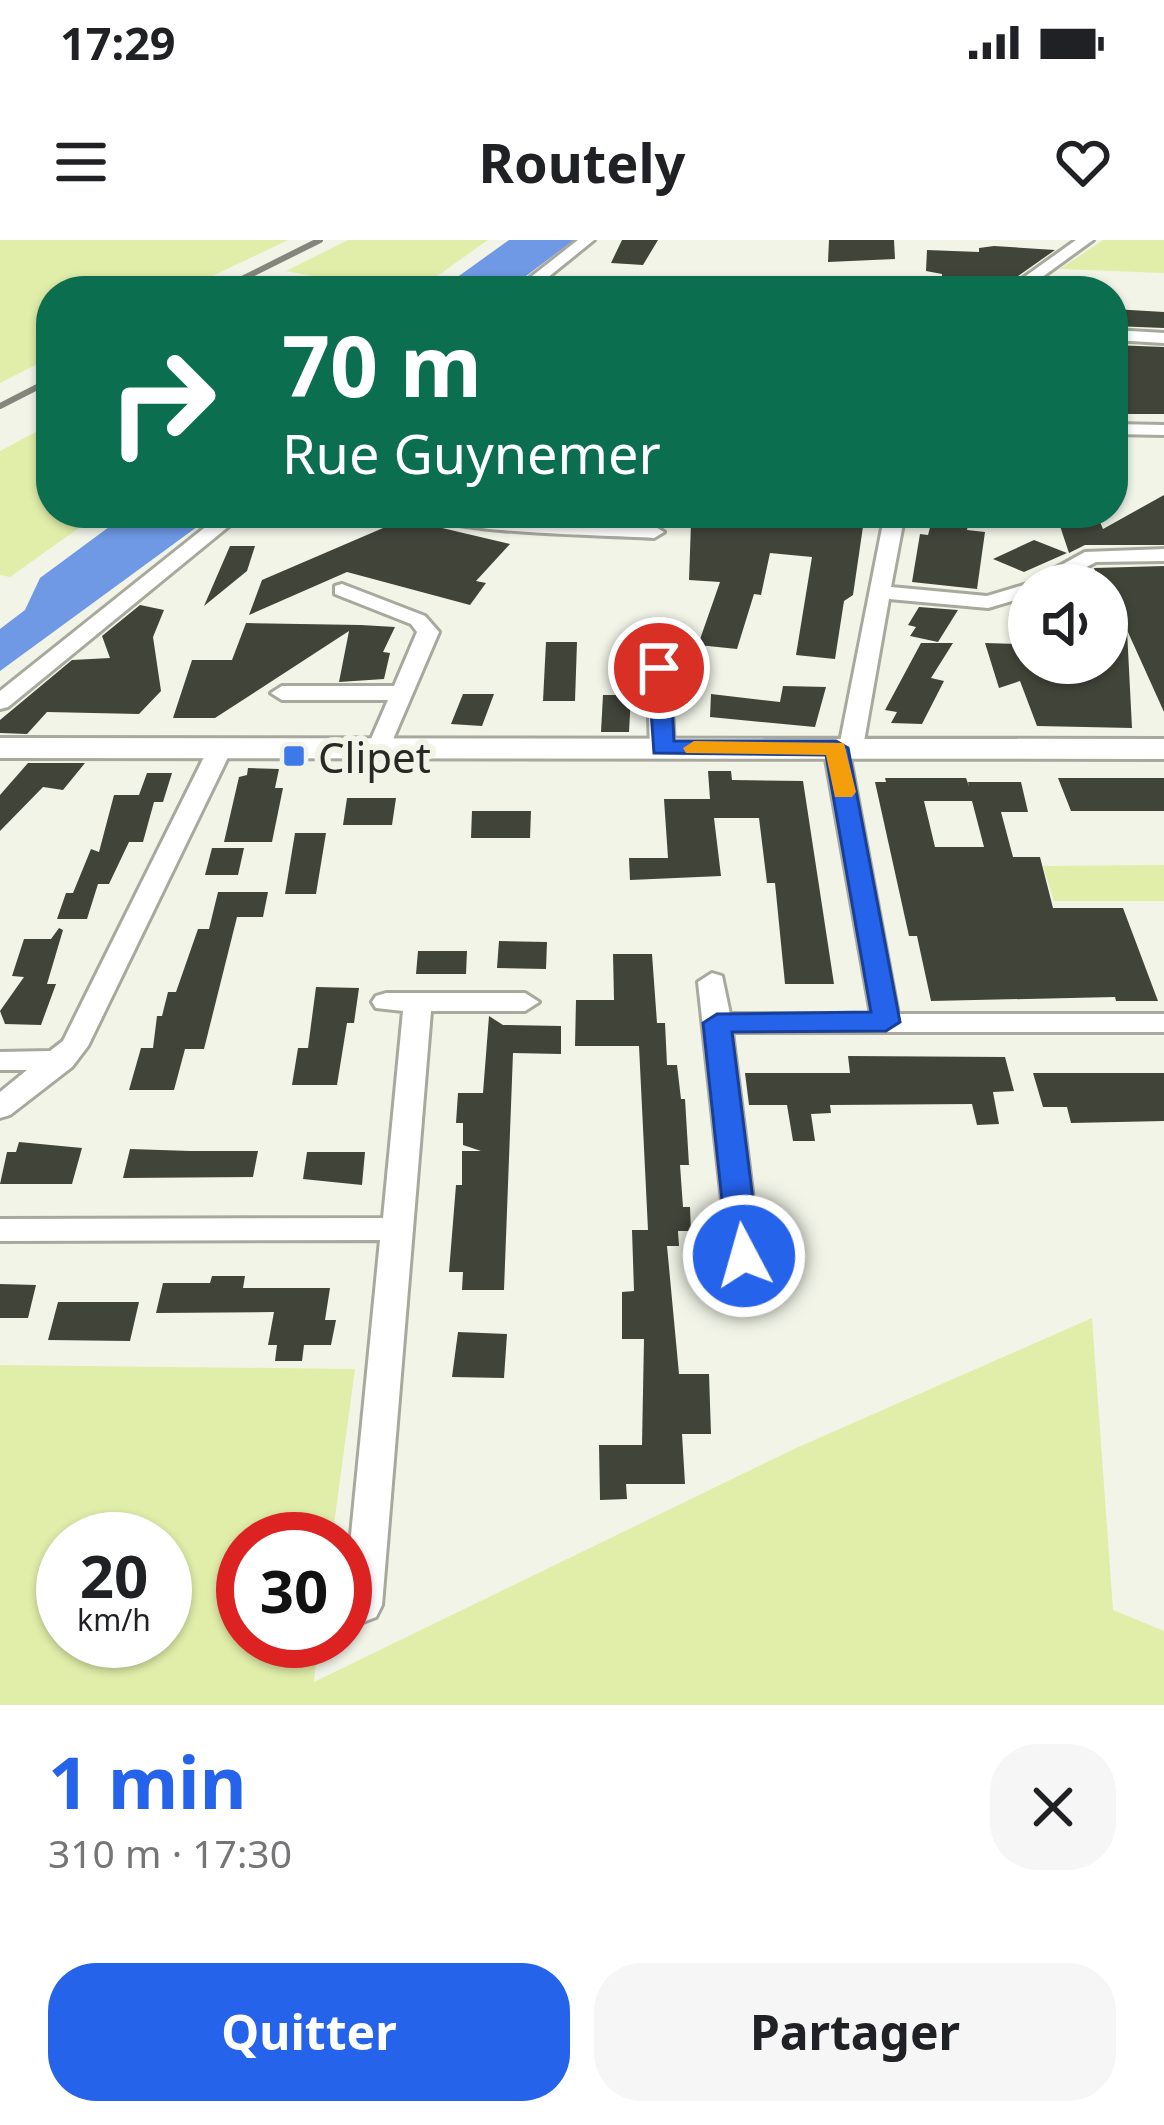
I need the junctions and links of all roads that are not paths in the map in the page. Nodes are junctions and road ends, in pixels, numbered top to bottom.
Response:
1 (587, 240) edge
2 (1086, 240) edge
3 (540, 276) edge
4 (1034, 276) edge
5 (1128, 335) edge
6 (1164, 338) edge
7 (1128, 429) edge
8 (1164, 430) edge
9 (216, 528) edge
10 (582, 528) edge
11 (892, 528) edge
12 (654, 532) dead end
13 (1164, 555) edge
14 (1077, 564) edge
15 (342, 590) dead end
16 (880, 592) junction
17 (1008, 600) edge
18 (657, 629) dead end
19 (282, 693) dead end
20 (404, 693) junction
21 (0, 702) edge
22 (380, 746) junction
23 (221, 747) junction
24 (0, 748) edge
25 (662, 748) junction
26 (843, 748) junction
27 (1164, 748) edge
28 (712, 982) dead end
29 (525, 1002) dead end
30 (886, 1022) junction
31 (717, 1023) junction
32 (1164, 1023) edge
33 (0, 1060) edge
34 (62, 1060) junction
35 (0, 1108) edge
36 (397, 1229) junction
37 (0, 1230) edge
38 (744, 1256) dead end
39 (371, 1512) edge

1 - 3 street
2 - 4 street
5 - 6 street
7 - 8 street
9 - 21 street
10 - 12 street
11 - 16 street
13 - 14 street
15 - 20 street
16 - 17 street
16 - 26 street
18 - 25 street
19 - 20 street
20 - 22 street
22 - 23 street
22 - 25 street
23 - 24 street
23 - 34 street
25 - 26 street
26 - 27 street
26 - 30 street
28 - 31 street
29 - 36 street
30 - 31 street
30 - 32 street
31 - 38 street
33 - 34 street
34 - 35 street
36 - 37 street
36 - 39 street

